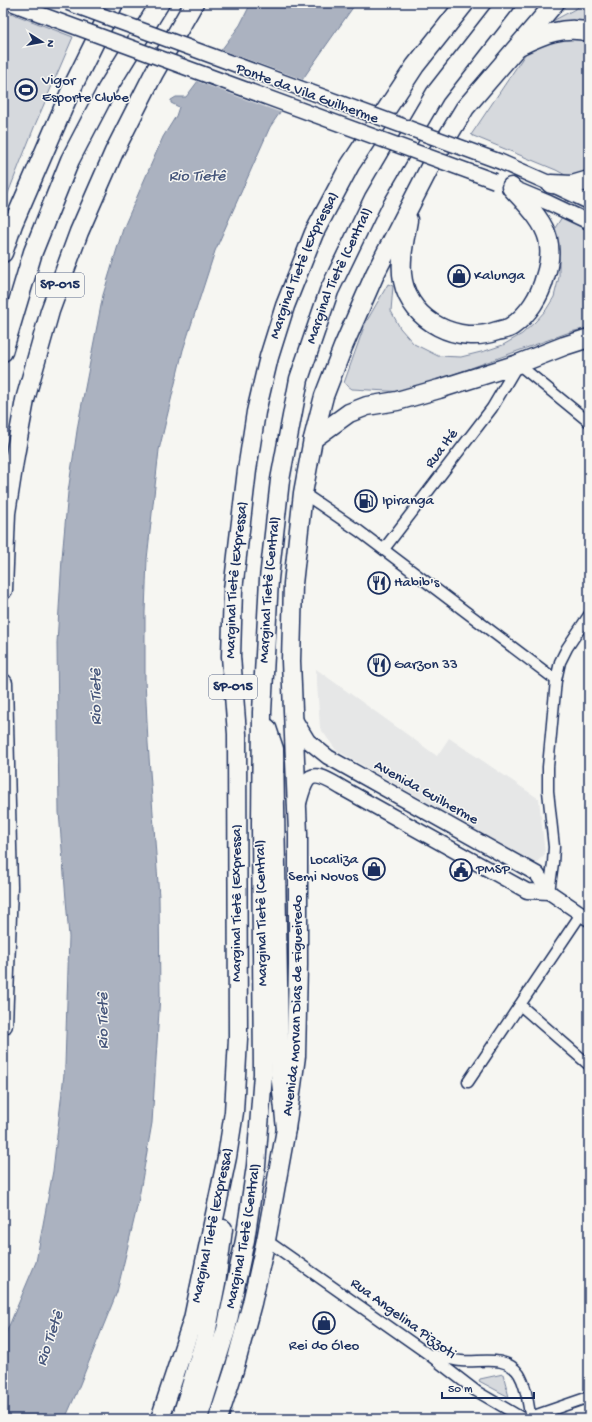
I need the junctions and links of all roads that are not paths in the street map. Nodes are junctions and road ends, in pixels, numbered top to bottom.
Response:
1 (11, 3) edge
2 (68, 3) edge
3 (114, 3) edge
4 (194, 3) edge
5 (465, 3) edge
6 (555, 3) edge
7 (505, 5) edge
8 (155, 8) edge
9 (589, 32) edge
10 (518, 46) junction
11 (589, 180) edge
12 (503, 184) junction
13 (551, 184) junction
14 (589, 202) edge
15 (410, 206) junction
16 (589, 222) edge
17 (8, 229) edge
18 (3, 253) edge
19 (589, 338) edge
20 (3, 352) edge
21 (518, 364) junction
22 (589, 422) edge
23 (313, 439) junction
24 (303, 493) junction
25 (384, 549) junction
26 (3, 590) edge
27 (589, 615) edge
28 (556, 680) junction
29 (3, 683) edge
30 (262, 712) junction
31 (293, 716) junction
32 (401, 798) junction
33 (297, 807) junction
34 (391, 815) junction
35 (549, 892) junction
36 (5, 894) edge
37 (585, 917) edge
38 (520, 1005) junction
39 (3, 1026) edge
40 (589, 1065) edge
41 (468, 1082) dead end
42 (286, 1129) junction
43 (227, 1157) junction
44 (266, 1240) junction
45 (428, 1354) junction
46 (589, 1397) edge
47 (160, 1419) edge
48 (181, 1419) edge
49 (198, 1419) edge
50 (218, 1419) edge
51 (527, 1419) edge

1 - 12 main road, Ponte da Vila Guilherme, bridge
2 - 13 main road, Ponte da Vila Guilherme, bridge
3 - 17 highway
4 - 26 highway, SP-015
5 - 43 highway, Marginal Tietê (Expressa) / SP-015
6 - 10 highway, Avenida Morvan Dias de Figueiredo
7 - 30 highway, Marginal Tietê (Central)
8 - 20 highway
9 - 10 highway
10 - 15 highway, Avenida Morvan Dias de Figueiredo
11 - 13 highway
12 - 15 highway
12 - 16 main road, Ponte da Vila Guilherme
13 - 14 main road, Ponte da Vila Guilherme
15 - 23 highway, Avenida Morvan Dias de Figueiredo
17 - 18 highway
19 - 21 highway
21 - 22 street
21 - 23 highway
21 - 25 street, Rua Ité
23 - 24 highway, Avenida Morvan Dias de Figueiredo
24 - 25 street
24 - 31 highway, Avenida Morvan Dias de Figueiredo
25 - 28 street
27 - 28 street
28 - 35 street
29 - 36 highway
30 - 42 highway
30 - 49 highway, Marginal Tietê (Central)
31 - 32 main road, Avenida Guilherme
31 - 33 highway, Avenida Morvan Dias de Figueiredo
32 - 34 main road
32 - 35 main road, Avenida Guilherme
33 - 34 main road
33 - 42 highway, Avenida Morvan Dias de Figueiredo
34 - 35 main road
35 - 37 main road, Avenida Guilherme
36 - 39 highway
37 - 38 street
38 - 40 street
38 - 41 street
42 - 44 highway
43 - 47 highway, Marginal Tietê (Expressa) / SP-015
43 - 48 highway
44 - 45 street, Rua Angelina Pizzoti
44 - 50 highway
45 - 51 street, Rua Angelina Pizzoti
45 - 51 street
46 - 51 street

